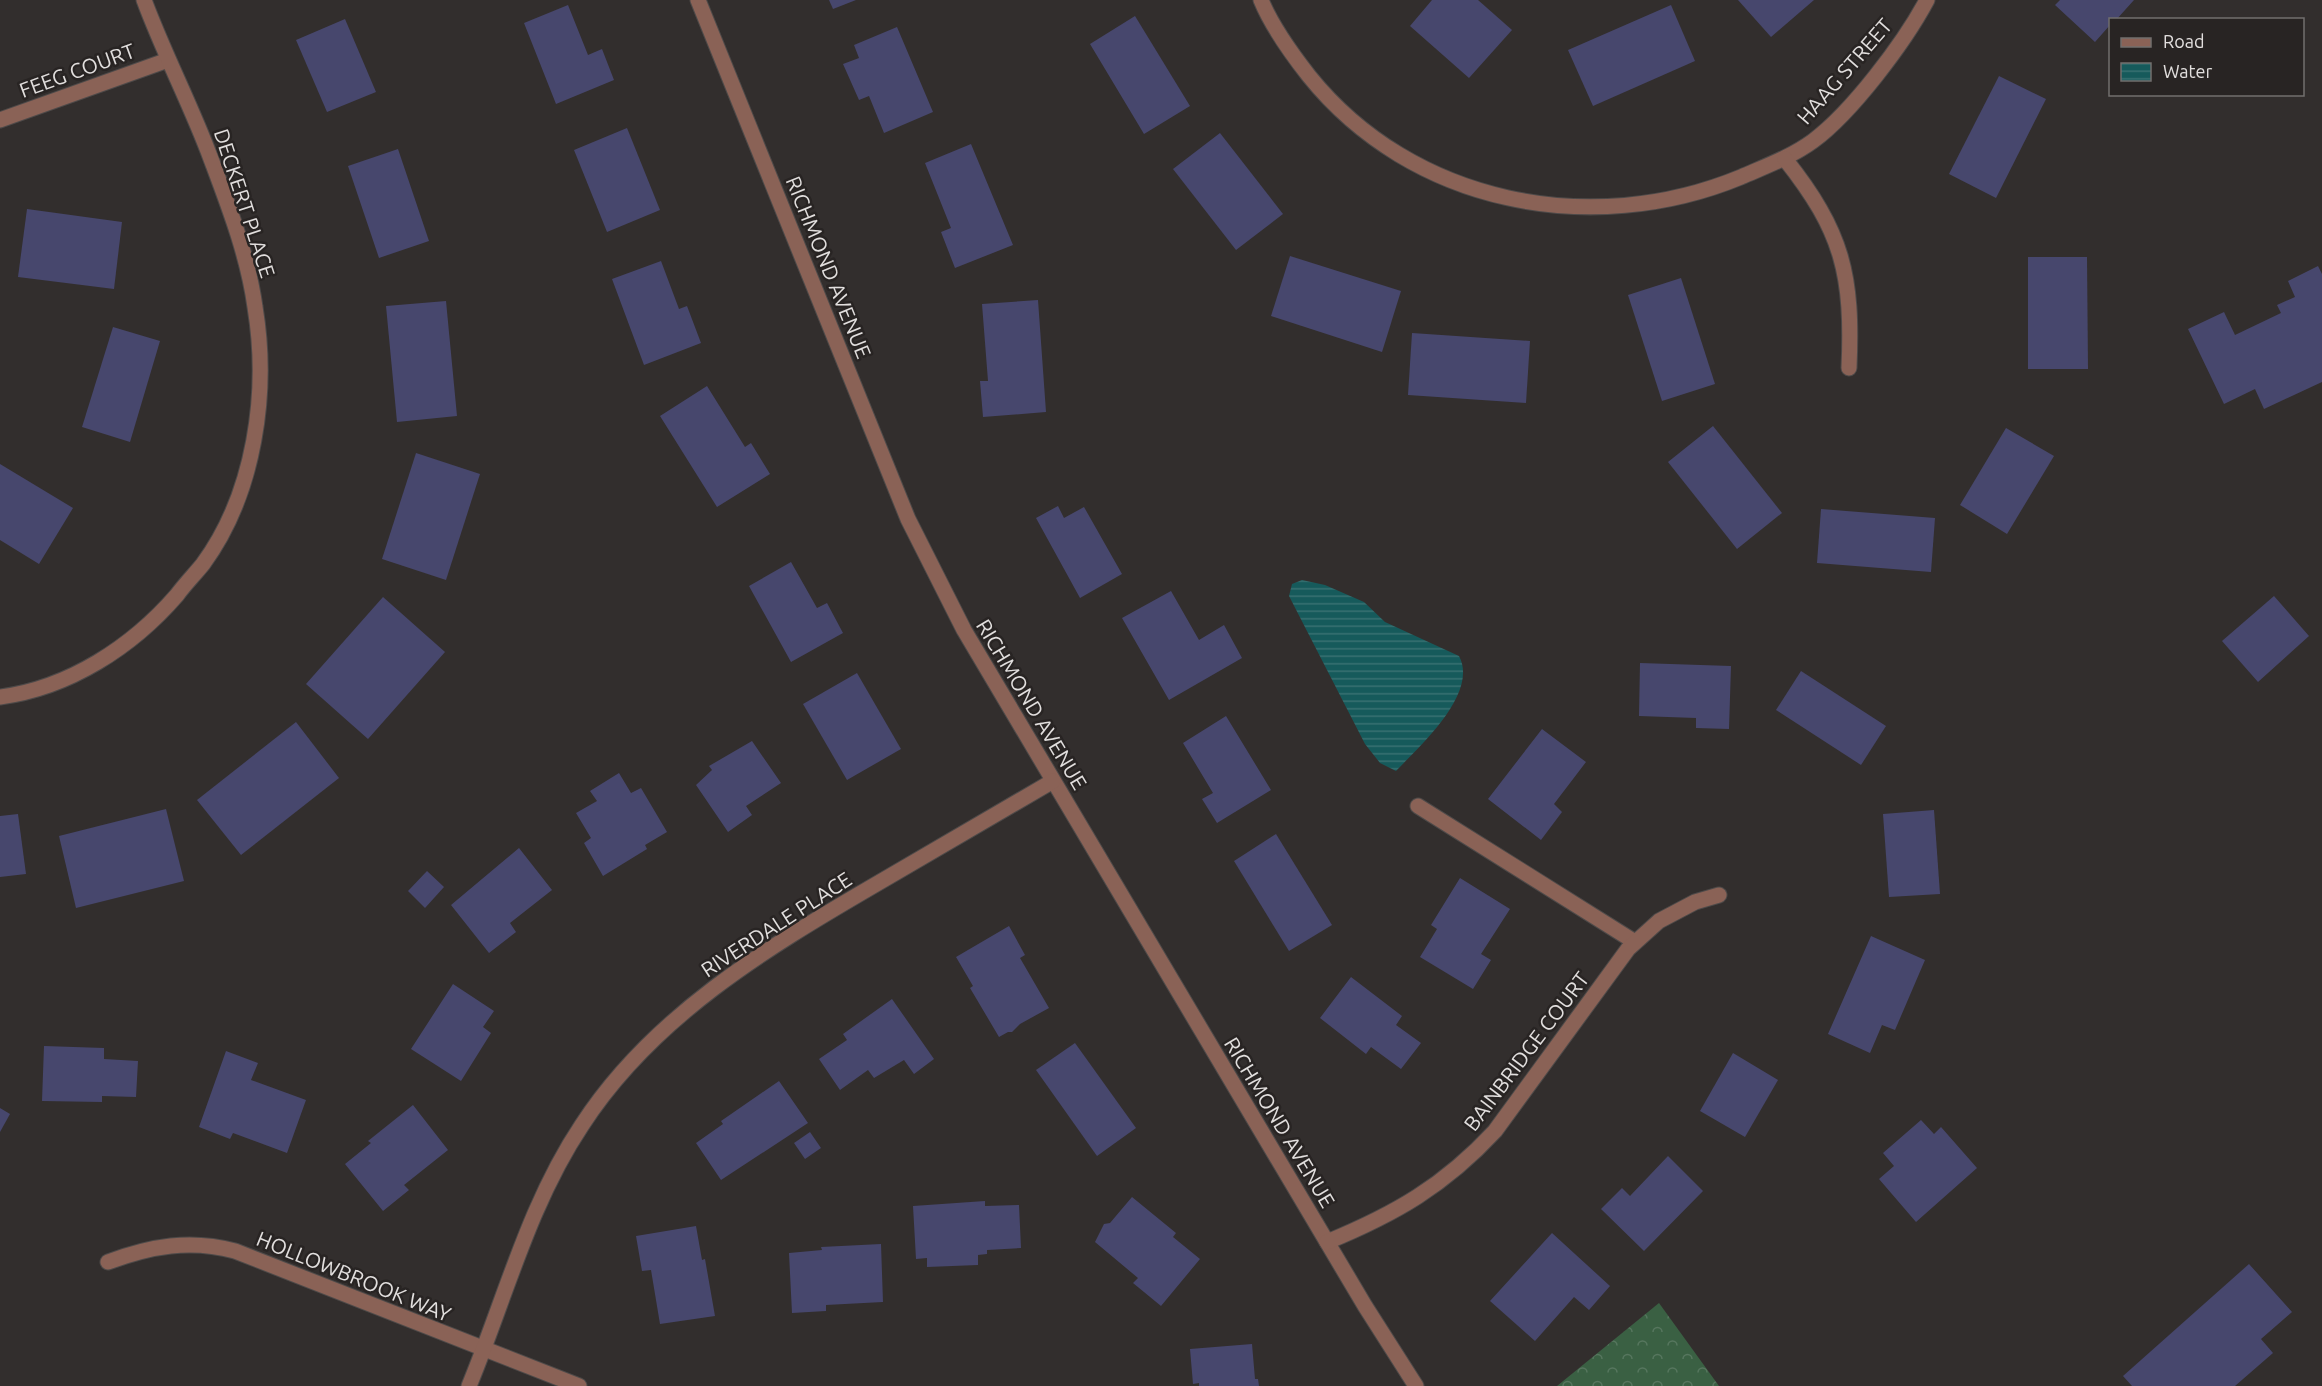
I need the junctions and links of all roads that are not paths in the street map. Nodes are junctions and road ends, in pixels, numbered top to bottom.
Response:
1 (144, 0) edge
2 (698, 0) edge
3 (1261, 0) edge
4 (1927, 0) edge
5 (168, 60) junction
6 (0, 120) edge
7 (1785, 159) junction
8 (1849, 368) dead end
9 (0, 697) edge
10 (1053, 781) junction
11 (1418, 807) dead end
12 (1719, 895) dead end
13 (1635, 942) junction
14 (1327, 1242) junction
15 (108, 1262) dead end
16 (484, 1350) junction
17 (469, 1386) edge
18 (579, 1386) edge
19 (1416, 1386) edge

1 - 5 street, DECKERT PLACE
2 - 10 street, RICHMOND AVENUE
3 - 7 street, HAAG STREET
4 - 7 street, HAAG STREET
5 - 6 street, FEEG COURT
5 - 9 street, DECKERT PLACE
7 - 8 street
10 - 14 street, RICHMOND AVENUE
10 - 16 street, RIVERDALE PLACE
11 - 13 street
12 - 13 street, BAINBRIDGE COURT
13 - 14 street, BAINBRIDGE COURT
14 - 19 street, RICHMOND AVENUE
15 - 16 street, HOLLOWBROOK WAY
16 - 17 street, RIVERDALE PLACE
16 - 18 street, HOLLOWBROOK WAY

